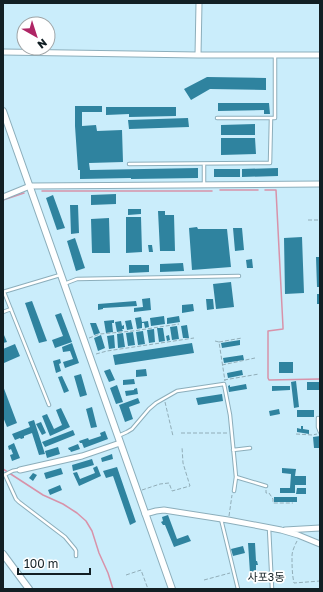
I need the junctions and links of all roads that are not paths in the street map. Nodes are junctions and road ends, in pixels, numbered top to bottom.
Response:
1 (199, 3) edge
2 (3, 52) edge
3 (198, 55) junction
4 (275, 55) junction
5 (320, 55) edge
6 (3, 111) edge
7 (217, 118) dead end
8 (271, 118) junction
9 (129, 164) dead end
10 (204, 164) junction
11 (320, 184) edge
12 (204, 185) junction
13 (30, 186) junction
14 (3, 196) edge
15 (60, 275) junction
16 (239, 276) dead end
17 (64, 284) junction
18 (4, 292) edge
19 (11, 309) junction
20 (3, 312) edge
21 (49, 404) dead end
22 (318, 418) dead end
23 (320, 433) edge
24 (118, 436) junction
25 (120, 443) junction
26 (250, 448) dead end
27 (234, 450) junction
28 (20, 470) joint
29 (4, 475) edge
30 (236, 477) junction
31 (266, 486) road end
32 (234, 491) road end
33 (145, 514) junction
34 (221, 519) junction
35 (269, 527) junction
36 (320, 528) edge
37 (281, 530) junction
38 (320, 544) edge
39 (3, 554) edge
40 (76, 556) dead end
41 (29, 589) edge
42 (172, 589) edge
43 (238, 589) edge
44 (272, 589) edge

1 - 3 street
2 - 3 street
3 - 4 street
4 - 5 street
4 - 8 lane
6 - 13 street
7 - 8 lane
8 - 10 lane
9 - 10 lane
10 - 12 lane
11 - 12 street
12 - 13 street
13 - 14 street
13 - 15 street
15 - 17 street
15 - 18 lane
16 - 17 lane
17 - 24 street
18 - 19 lane
19 - 20 lane
19 - 21 lane
22 - 23 lane
24 - 25 street
24 - 27 lane
25 - 28 street
25 - 33 street
26 - 27 lane
27 - 30 lane
28 - 29 lane
29 - 40 lane
30 - 31 lane
30 - 32 lane
33 - 34 street
33 - 42 street
34 - 35 street
34 - 43 lane
35 - 37 street
35 - 44 lane
36 - 37 street
37 - 38 street
39 - 41 street

